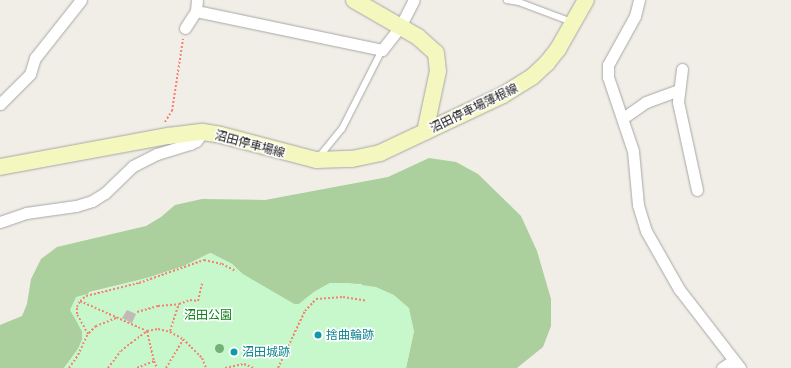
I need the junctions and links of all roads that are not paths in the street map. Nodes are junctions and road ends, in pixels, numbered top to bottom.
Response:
1 (81, 0) edge
2 (354, 0) edge
3 (414, 0) edge
4 (507, 0) edge
5 (586, 0) edge
6 (639, 0) edge
7 (196, 6) edge
8 (574, 22) junction
9 (400, 27) junction
10 (185, 28) road end
11 (382, 50) junction
12 (682, 69) dead end
13 (679, 90) junction
14 (0, 104) edge
15 (623, 118) junction
16 (203, 132) junction
17 (425, 132) junction
18 (316, 160) junction
19 (0, 167) edge
20 (697, 190) dead end
21 (0, 222) edge
22 (737, 364) edge
23 (722, 368) edge

1 - 14 street
2 - 9 main road, 沼田停車場薄根線
3 - 9 street
4 - 8 lane
5 - 8 main road, 沼田停車場薄根線
6 - 15 street
7 - 10 street
7 - 11 street
8 - 17 main road, 沼田停車場薄根線
9 - 11 street
9 - 17 main road, 沼田停車場薄根線
11 - 18 lane
12 - 13 street
13 - 15 street
13 - 20 street
15 - 22 street
16 - 18 main road, 沼田停車場線
16 - 19 main road, 沼田停車場線
16 - 21 street
17 - 18 main road, 沼田停車場線
22 - 23 street

